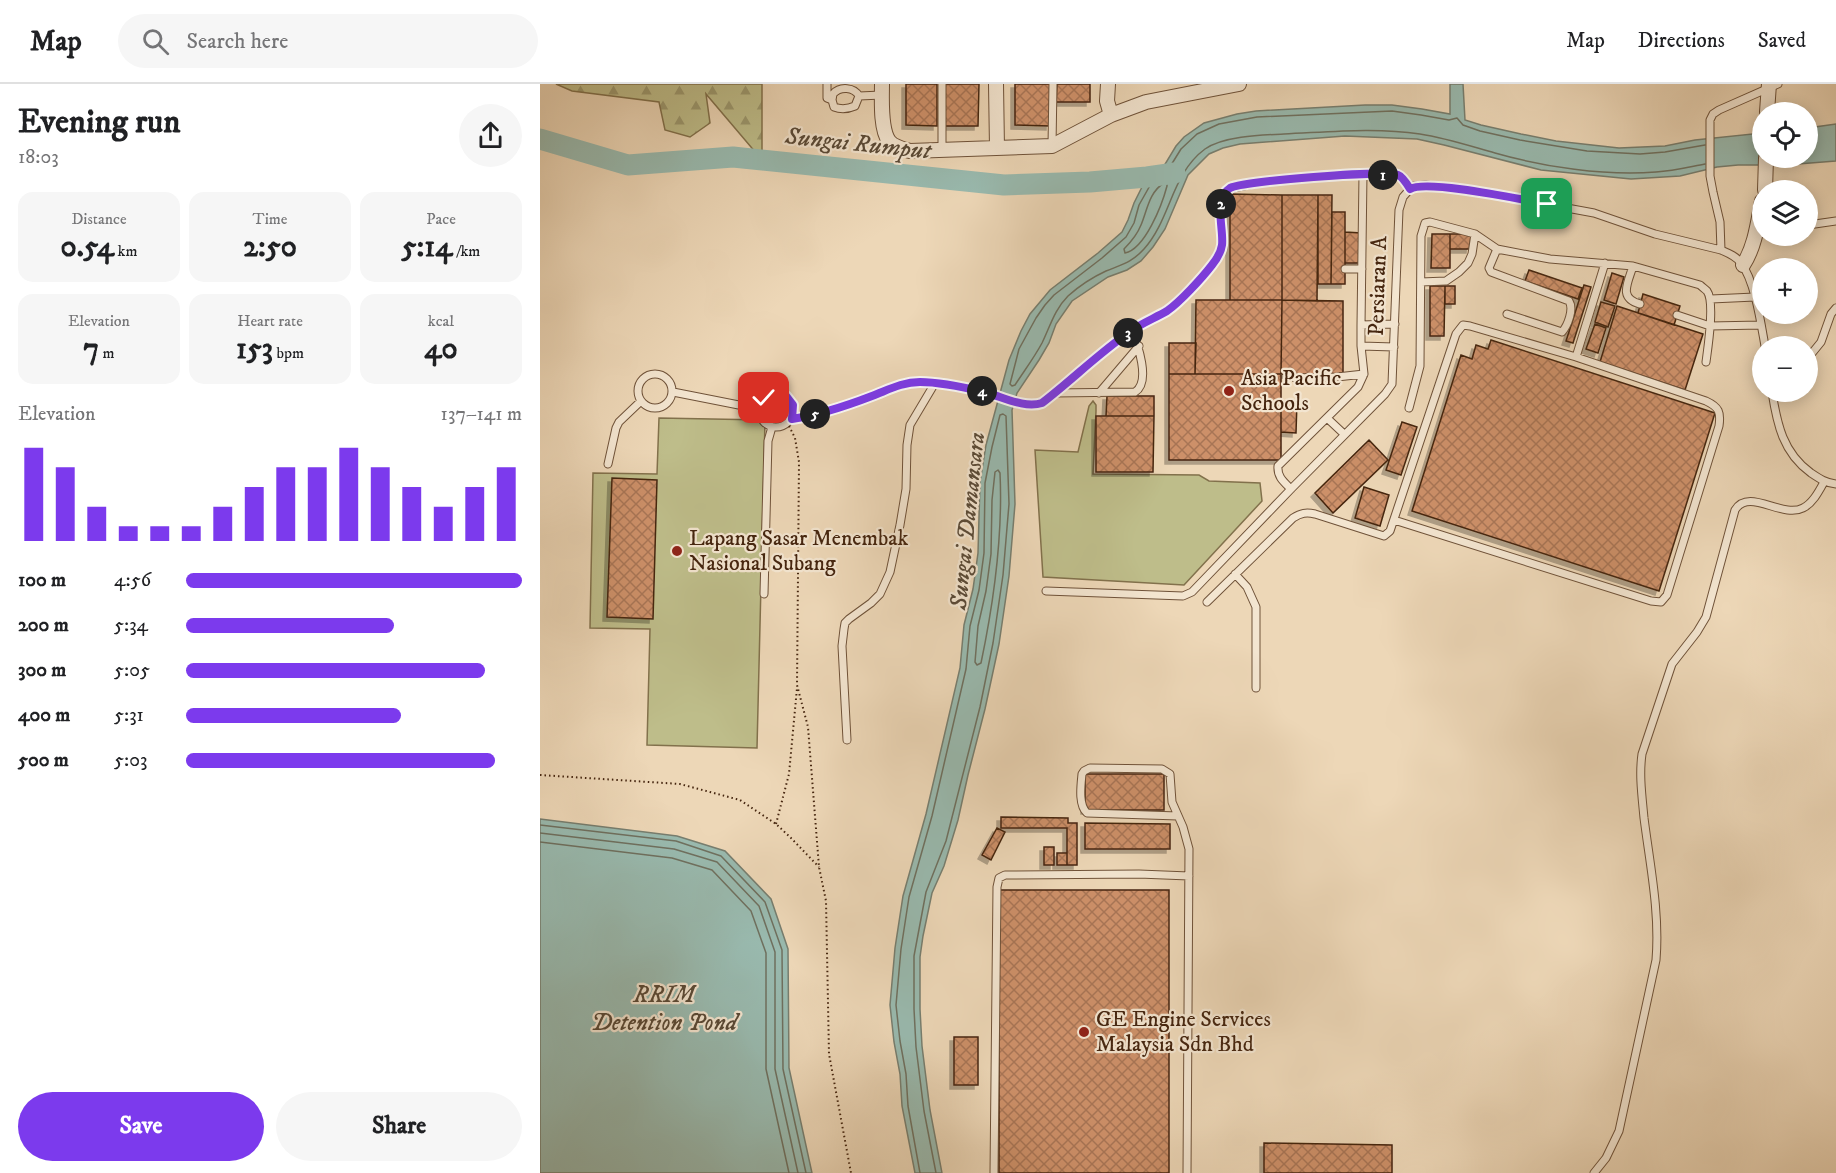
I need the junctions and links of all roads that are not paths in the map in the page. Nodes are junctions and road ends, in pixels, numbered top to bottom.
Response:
1 (827, 84) edge
2 (942, 84) edge
3 (996, 84) edge
4 (1053, 84) edge
5 (1108, 84) edge
6 (1234, 84) edge
7 (1239, 84) edge
8 (1772, 85) edge
9 (882, 89) edge
10 (859, 96) junction
11 (832, 100) junction
12 (1769, 102) edge
13 (1112, 115) junction
14 (1052, 146) junction
15 (997, 148) junction
16 (942, 150) junction
17 (1363, 174) junction
18 (1410, 189) junction
19 (1836, 221) edge
20 (1818, 224) edge
21 (1475, 234) junction
22 (1754, 246) edge
23 (1497, 249) junction
24 (1721, 250) junction
25 (1605, 263) junction
26 (1633, 266) junction
27 (1743, 266) junction
28 (1362, 268) junction
29 (1345, 269) dead end
30 (1421, 282) junction
31 (1752, 289) edge
32 (1752, 297) edge
33 (1711, 299) junction
34 (1640, 304) dead end
35 (1836, 308) edge
36 (1507, 314) dead end
37 (1677, 315) dead end
38 (1395, 324) junction
39 (1360, 325) junction
40 (1761, 325) joint
41 (1710, 326) junction
42 (1131, 330) junction
43 (1763, 336) edge
44 (1818, 345) edge
45 (1139, 346) junction
46 (1361, 346) junction
47 (1394, 347) junction
48 (1576, 357) junction
49 (1706, 362) dead end
50 (1364, 374) junction
51 (1295, 378) dead end
52 (935, 383) junction
53 (673, 392) junction
54 (1055, 393) junction
55 (1099, 393) junction
56 (641, 401) junction
57 (1774, 402) edge
58 (1408, 408) dead end
59 (759, 409) junction
60 (1327, 418) junction
61 (789, 421) junction
62 (772, 427) junction
63 (1344, 434) junction
64 (608, 464) dead end
65 (1824, 482) junction
66 (1836, 484) edge
67 (1291, 489) junction
68 (1394, 520) junction
69 (1235, 574) junction
70 (1046, 591) dead end
71 (764, 594) dead end
72 (1207, 602) dead end
73 (1256, 688) dead end
74 (847, 740) dead end
75 (1178, 816) junction
76 (1189, 876) junction
77 (994, 1173) edge
78 (1187, 1173) edge
79 (1594, 1173) edge

1 - 11 lane
2 - 16 lane
3 - 15 street
4 - 14 lane
5 - 13 street
6 - 7 street
6 - 13 street
8 - 12 street
8 - 24 lane
9 - 10 lane
9 - 16 street
10 - 11 lane
10 - 11 lane
13 - 14 street
14 - 15 street
15 - 16 street
17 - 18 lane
17 - 28 lane
17 - 42 lane
18 - 24 lane
18 - 38 lane, Persiaran A
19 - 20 lane
21 - 23 lane
21 - 30 lane
21 - 30 lane
22 - 27 street
23 - 25 lane
23 - 36 lane
24 - 27 lane
25 - 26 lane
25 - 48 lane
26 - 33 lane
26 - 34 lane
27 - 31 lane
28 - 29 lane
28 - 39 lane
30 - 58 lane
32 - 33 lane
33 - 41 lane
35 - 44 lane
37 - 41 lane
38 - 39 lane
38 - 47 lane, Persiaran A
39 - 46 lane
40 - 41 lane
40 - 43 lane
41 - 49 lane
42 - 45 lane
42 - 54 lane
45 - 55 lane
45 - 55 lane
46 - 47 lane
46 - 50 lane
47 - 63 lane, Persiaran A
48 - 68 lane
48 - 68 lane
50 - 51 lane
50 - 60 lane
52 - 54 lane
52 - 61 lane
52 - 74 lane
53 - 56 lane
53 - 56 lane
53 - 59 lane
54 - 55 lane
56 - 64 lane
57 - 65 lane
59 - 61 lane
59 - 62 lane
60 - 63 lane
60 - 67 lane
61 - 62 lane
62 - 71 lane
63 - 67 lane, Persiaran A
65 - 66 lane
65 - 79 lane
67 - 70 lane, Persiaran A
68 - 69 lane
69 - 72 lane
69 - 73 lane
75 - 75 lane
75 - 76 lane
76 - 77 lane
76 - 78 lane

